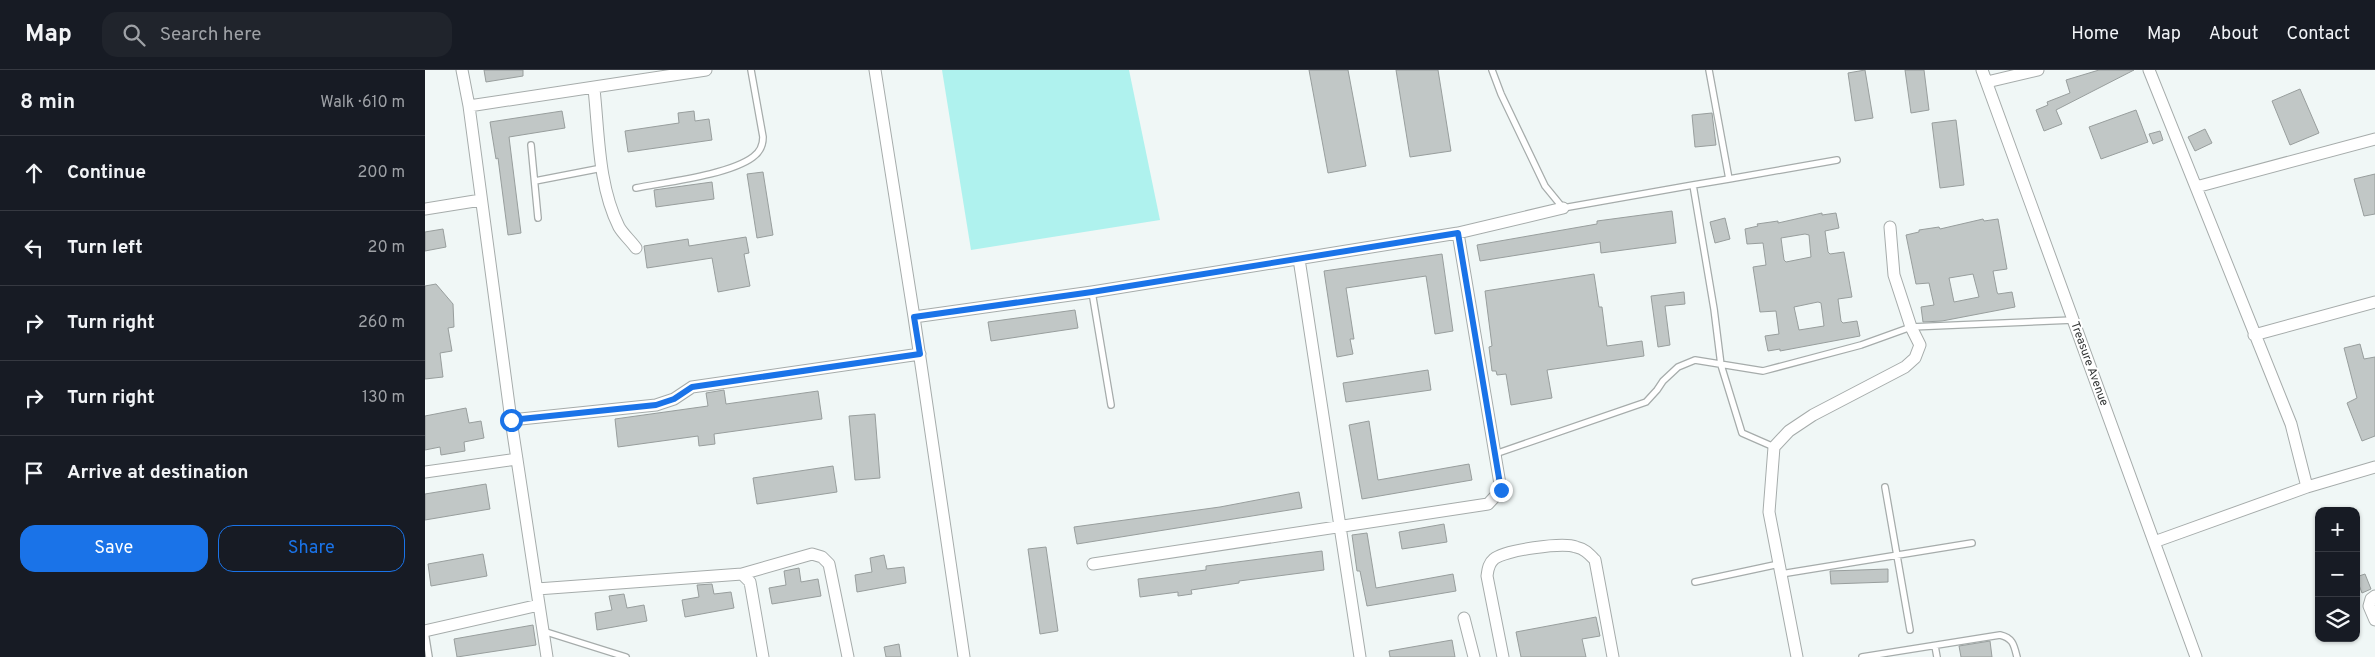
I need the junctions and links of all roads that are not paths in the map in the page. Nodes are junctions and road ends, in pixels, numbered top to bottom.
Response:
1 (462, 70) edge
2 (706, 70) edge
3 (751, 70) edge
4 (875, 70) edge
5 (1492, 70) edge
6 (1709, 70) edge
7 (1982, 70) edge
8 (2038, 70) edge
9 (2149, 70) edge
10 (1987, 82) junction
11 (594, 89) junction
12 (469, 106) junction
13 (2375, 139) edge
14 (531, 145) dead end
15 (1837, 160) dead end
16 (602, 168) junction
17 (1729, 179) junction
18 (535, 181) junction
19 (1693, 185) junction
20 (2195, 187) junction
21 (635, 188) dead end
22 (481, 200) junction
23 (1563, 208) junction
24 (425, 209) edge
25 (538, 218) dead end
26 (1890, 227) dead end
27 (1458, 233) junction
28 (636, 248) dead end
29 (1299, 259) junction
30 (1092, 292) junction
31 (2375, 302) edge
32 (914, 317) junction
33 (2073, 320) junction
34 (1911, 327) junction
35 (2255, 335) junction
36 (920, 354) junction
37 (1721, 365) junction
38 (1111, 405) dead end
39 (511, 420) junction
40 (1774, 447) junction
41 (1495, 454) junction
42 (517, 459) junction
43 (2375, 467) edge
44 (425, 472) edge
45 (1885, 487) dead end
46 (2307, 487) junction
47 (1340, 527) junction
48 (1972, 542) dead end
49 (2154, 542) junction
50 (1897, 555) junction
51 (1093, 564) dead end
52 (1780, 569) junction
53 (742, 574) junction
54 (1695, 582) dead end
55 (537, 589) junction
56 (2375, 596) edge
57 (539, 605) junction
58 (1464, 618) dead end
59 (2375, 620) edge
60 (543, 630) junction
61 (1910, 630) dead end
62 (425, 631) edge
63 (1935, 646) junction
64 (1872, 656) edge
65 (429, 657) edge
66 (547, 657) edge
67 (626, 657) edge
68 (763, 657) edge
69 (848, 657) edge
70 (964, 657) edge
71 (1360, 657) edge
72 (1474, 657) edge
73 (1503, 657) edge
74 (1613, 657) edge
75 (1797, 657) edge
76 (1862, 657) edge
77 (1937, 657) edge
78 (2017, 657) edge
79 (2196, 657) edge

1 - 12 street
2 - 11 street
3 - 21 lane
4 - 32 street
5 - 23 lane
6 - 17 lane
7 - 10 street, Treasure Avenue
8 - 10 street
9 - 20 street
10 - 33 street, Treasure Avenue
11 - 12 street
11 - 16 street
12 - 22 street
13 - 20 street
14 - 18 lane
15 - 17 lane
16 - 18 lane
16 - 28 street
17 - 19 lane
18 - 25 lane
19 - 23 lane
19 - 37 lane
20 - 35 street
22 - 24 street
22 - 39 street
23 - 27 street
26 - 34 street
27 - 29 street
27 - 41 street
29 - 30 street
29 - 47 street
30 - 32 street
30 - 38 lane
31 - 35 street
32 - 36 street
33 - 34 lane
33 - 49 street, Treasure Avenue
34 - 37 lane
34 - 40 street
35 - 46 street
36 - 39 street
36 - 70 street
37 - 40 lane
37 - 41 lane
39 - 42 street
40 - 52 street
41 - 47 street
42 - 44 street
42 - 55 street
43 - 46 street
45 - 50 lane
46 - 49 street
47 - 51 street
47 - 71 street
48 - 50 lane
49 - 79 street, Treasure Avenue
50 - 52 lane
50 - 61 lane
52 - 54 lane
52 - 75 street
53 - 55 street
53 - 68 street
53 - 69 street
55 - 57 street
56 - 59 street
57 - 60 street
57 - 62 street
58 - 72 street
60 - 66 street
60 - 67 lane
62 - 65 lane
63 - 64 lane
63 - 77 lane
63 - 78 lane
64 - 76 lane
73 - 74 street

